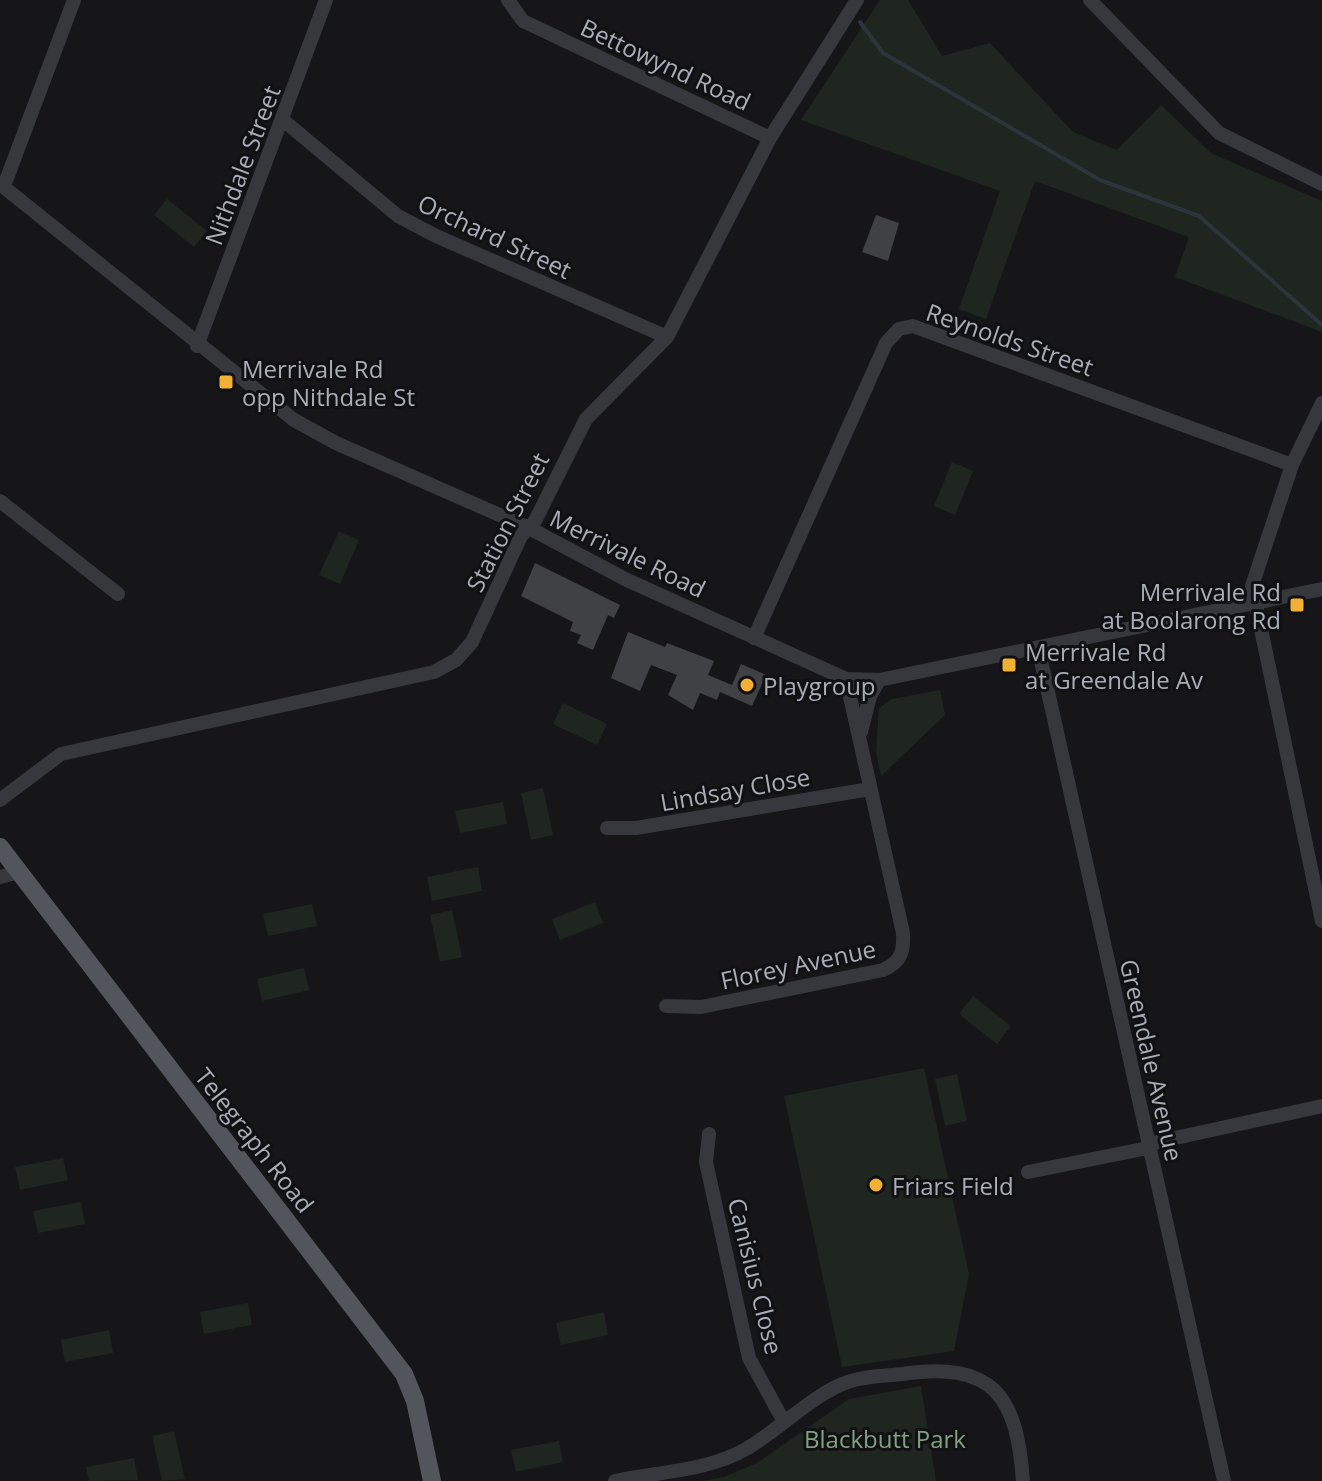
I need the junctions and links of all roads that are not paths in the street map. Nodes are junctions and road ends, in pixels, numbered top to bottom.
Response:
1 (74, 0) edge
2 (326, 0) edge
3 (508, 0) edge
4 (857, 0) edge
5 (1090, 0) edge
6 (283, 120) junction
7 (770, 138) junction
8 (1322, 184) edge
9 (2, 185) edge
10 (667, 337) junction
11 (197, 346) junction
12 (1322, 403) edge
13 (1292, 465) junction
14 (0, 501) edge
15 (529, 528) junction
16 (1322, 589) edge
17 (118, 594) dead end
18 (1255, 603) junction
19 (754, 638) junction
20 (1038, 647) junction
21 (846, 679) junction
22 (879, 680) junction
23 (861, 736) junction
24 (870, 789) junction
25 (0, 800) edge
26 (607, 828) dead end
27 (0, 847) edge
28 (20, 872) junction
29 (0, 877) edge
30 (1322, 921) edge
31 (666, 1006) dead end
32 (1322, 1106) edge
33 (709, 1134) dead end
34 (1148, 1146) junction
35 (1028, 1172) dead end
36 (784, 1422) junction
37 (432, 1481) edge
38 (615, 1481) edge
39 (1023, 1481) edge
40 (1224, 1481) edge

1 - 9 street
2 - 6 street, Nithdale Street
3 - 7 street, Bettowynd Road
4 - 7 street, Station Street
5 - 8 street
6 - 10 street, Orchard Street
6 - 11 street, Nithdale Street
7 - 10 street, Station Street
9 - 11 street, Merrivale Road
10 - 15 street, Station Street
11 - 15 street, Merrivale Road
12 - 13 street
13 - 18 street
13 - 19 street, Reynolds Street
14 - 17 street
15 - 19 street, Merrivale Road
15 - 25 street, Station Street
16 - 18 street, Merrivale Road
18 - 20 street, Merrivale Road
18 - 30 street
19 - 21 street, Merrivale Road
20 - 22 street, Merrivale Road
20 - 34 street, Greendale Avenue
21 - 22 street, Merrivale Road
21 - 23 street, Florey Avenue
22 - 23 street, Florey Avenue
23 - 24 street, Florey Avenue
24 - 26 street, Lindsay Close
24 - 31 street, Florey Avenue
27 - 28 main road, Telegraph Road
28 - 29 street
28 - 37 main road, Telegraph Road
32 - 34 street
33 - 36 street, Canisius Close
34 - 35 street
34 - 40 street, Greendale Avenue
36 - 38 street
36 - 39 street

